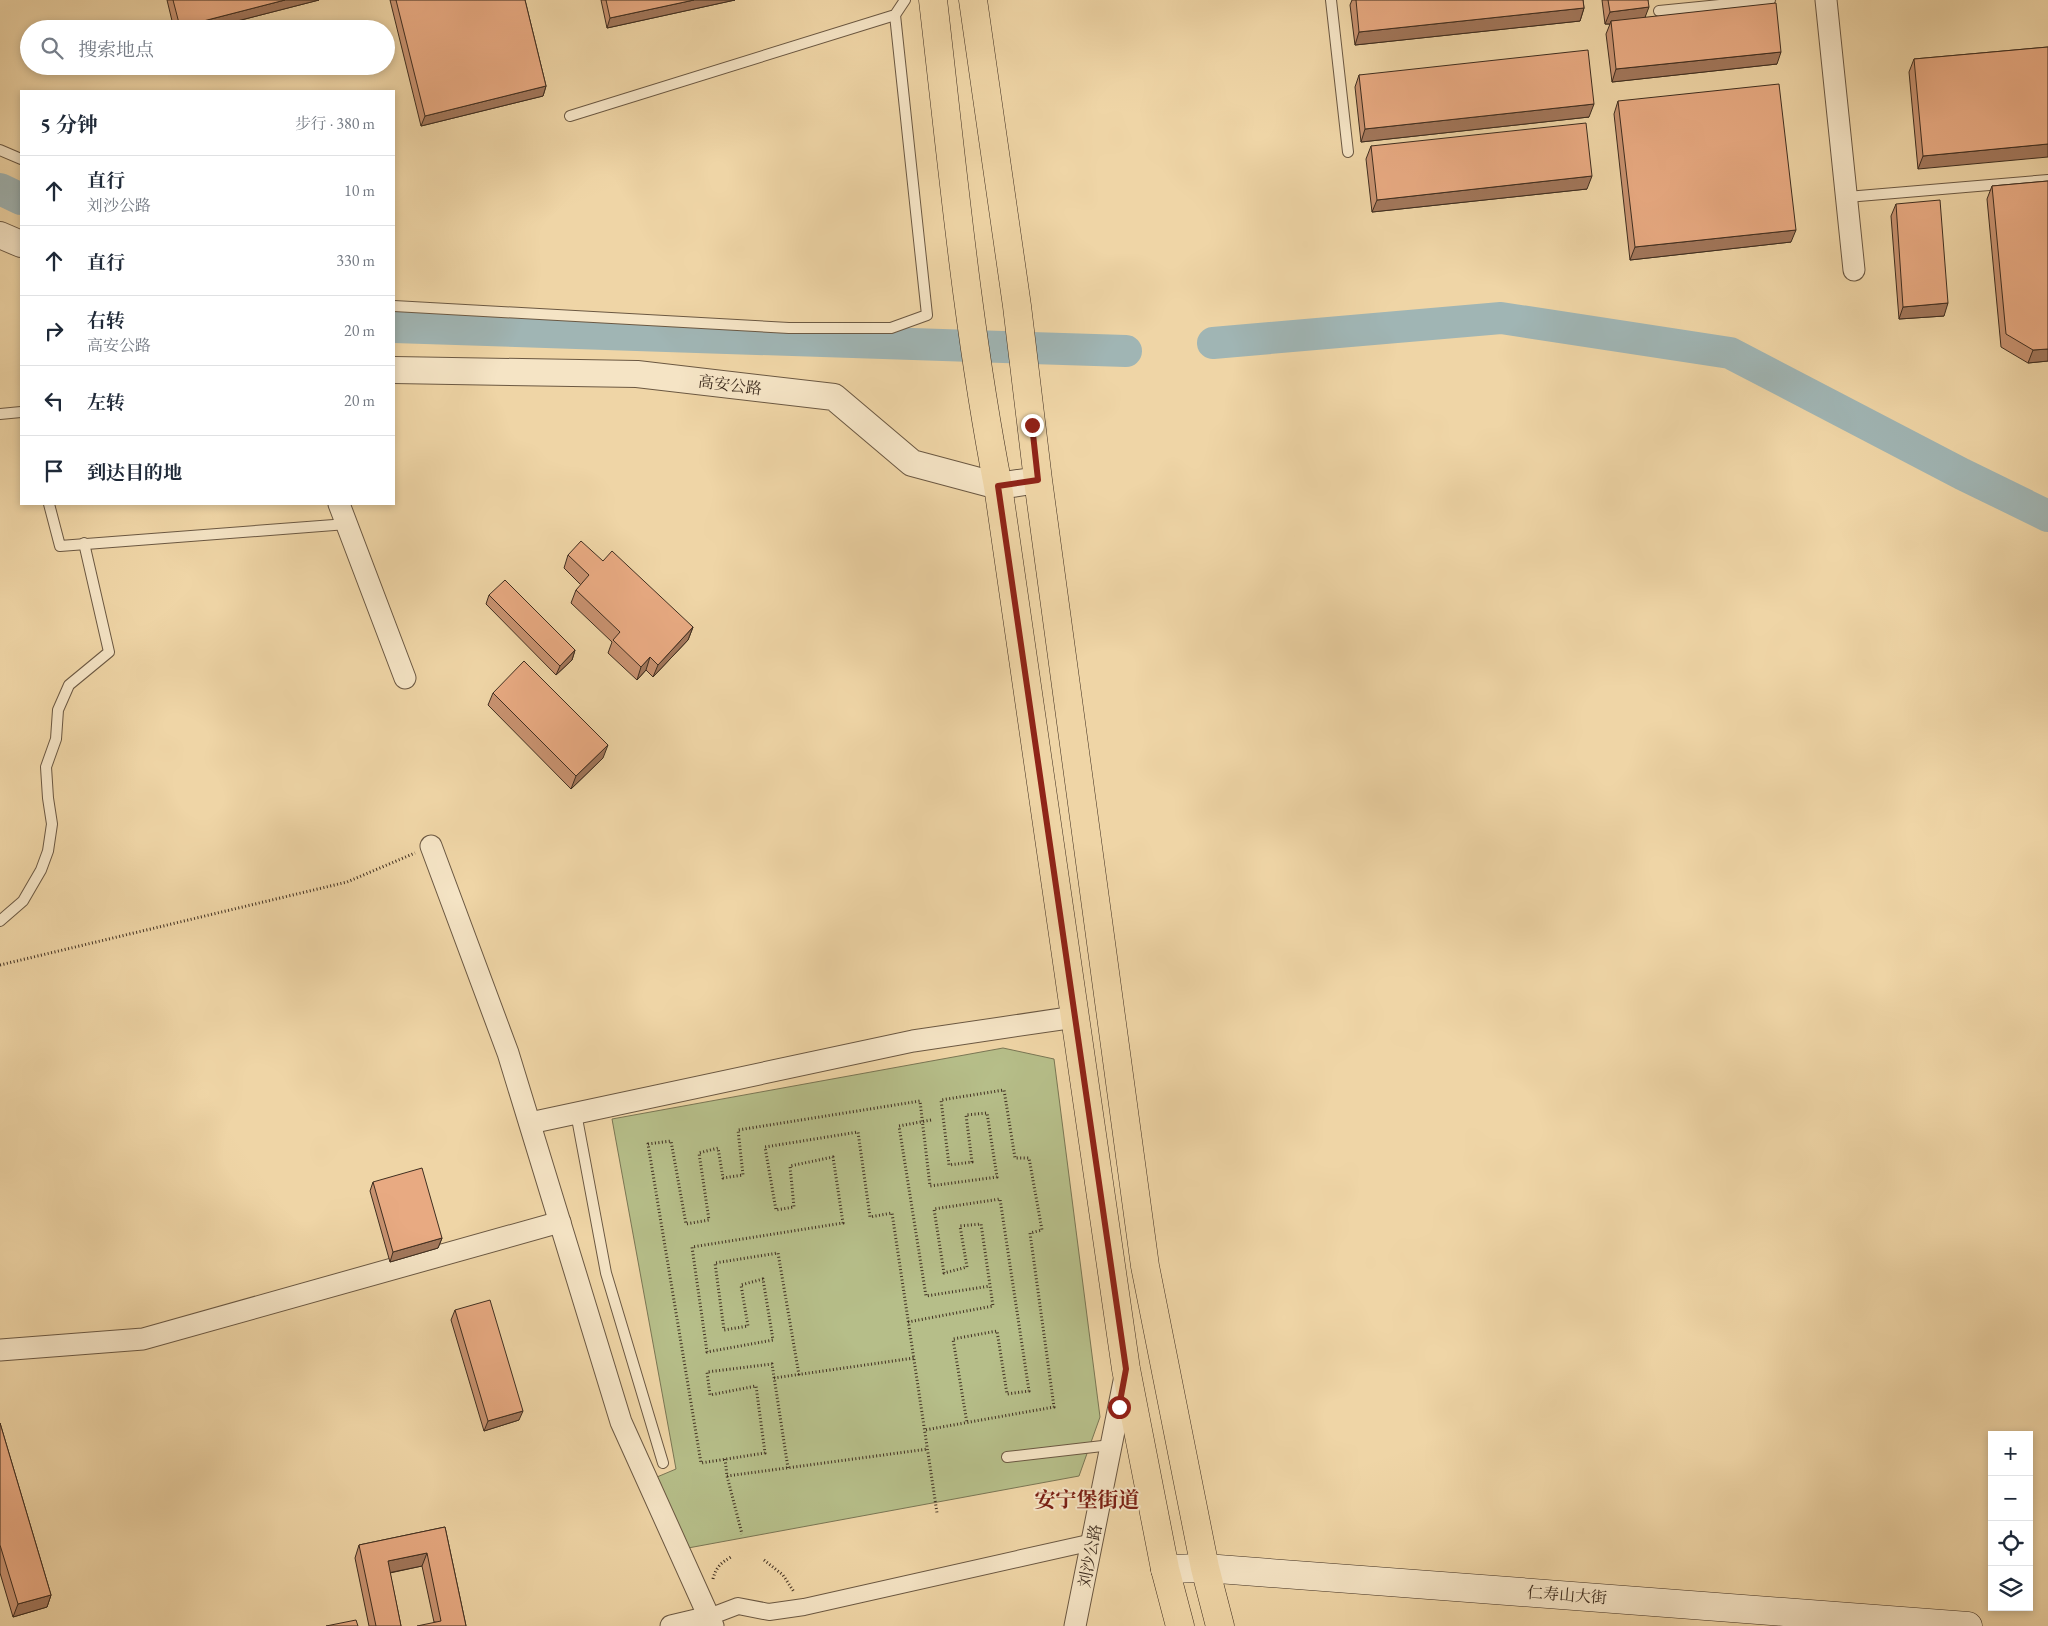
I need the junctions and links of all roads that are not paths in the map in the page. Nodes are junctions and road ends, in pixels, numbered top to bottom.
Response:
1 (905, 0) edge
2 (933, 0) edge
3 (973, 0) edge
4 (1331, 0) edge
5 (1770, 0) edge
6 (1826, 0) edge
7 (1659, 11) dead end
8 (896, 15) junction
9 (570, 116) dead end
10 (0, 150) edge
11 (1348, 152) dead end
12 (20, 159) edge
13 (2048, 180) edge
14 (1847, 196) junction
15 (0, 236) edge
16 (20, 244) edge
17 (1854, 270) dead end
18 (395, 306) edge
19 (395, 370) edge
20 (20, 412) edge
21 (0, 414) edge
22 (1038, 480) junction
23 (998, 486) junction
24 (49, 505) edge
25 (339, 505) edge
26 (347, 524) junction
27 (84, 544) junction
28 (405, 678) dead end
29 (431, 846) road end
30 (0, 921) edge
31 (1075, 1017) junction
32 (576, 1112) junction
33 (530, 1123) junction
34 (560, 1222) junction
35 (0, 1350) edge
36 (1126, 1369) junction
37 (1111, 1445) junction
38 (1007, 1457) dead end
39 (663, 1462) dead end
40 (1093, 1542) junction
41 (1205, 1568) junction
42 (1166, 1569) junction
43 (711, 1622) edge
44 (671, 1626) edge
45 (1075, 1626) edge
46 (1180, 1626) edge
47 (1220, 1626) edge
48 (1968, 1626) edge

1 - 8 lane
2 - 23 main road
3 - 22 main road
4 - 11 lane
5 - 7 lane
6 - 14 street
8 - 9 lane
8 - 18 lane
10 - 12 lane
13 - 14 lane
14 - 17 street
15 - 16 street
19 - 23 street, 高安公路
20 - 21 lane
22 - 23 street, 高安公路
22 - 41 main road
23 - 31 main road
24 - 27 lane
25 - 26 street
26 - 27 lane
26 - 28 street
27 - 30 lane
29 - 33 street
31 - 32 street
31 - 36 main road
32 - 33 street
32 - 39 lane
33 - 34 street
34 - 35 street
34 - 43 street
36 - 37 street, 刘沙公路
36 - 42 main road
37 - 38 lane
37 - 40 street, 刘沙公路
40 - 43 street
40 - 45 street, 刘沙公路
41 - 42 main road, 仁寿山大街
41 - 47 main road
41 - 48 main road, 仁寿山大街
42 - 46 main road
43 - 44 street

